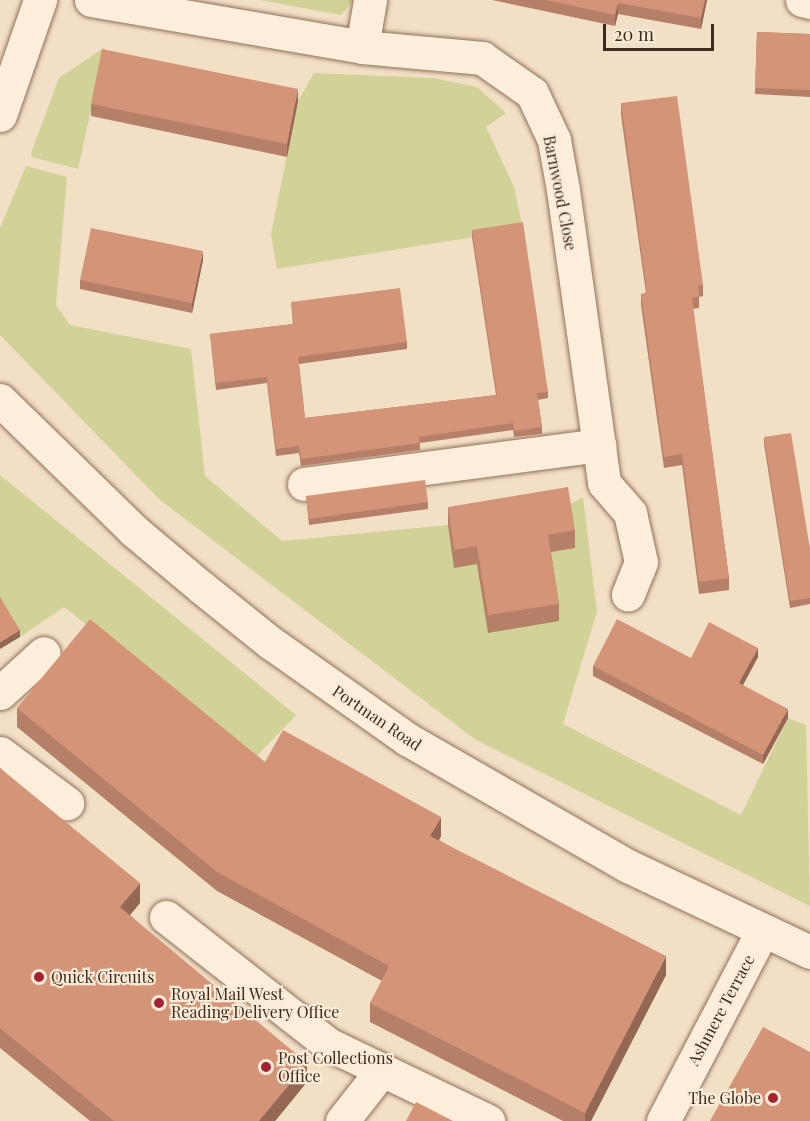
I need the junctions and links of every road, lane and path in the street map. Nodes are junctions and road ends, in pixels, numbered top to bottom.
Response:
1 (40, 0) edge
2 (91, 0) edge
3 (370, 0) edge
4 (802, 0) edge
5 (810, 2) edge
6 (362, 47) junction
7 (0, 116) edge
8 (0, 400) edge
9 (599, 445) junction
10 (304, 484) dead end
11 (628, 594) dead end
12 (44, 653) dead end
13 (0, 693) edge
14 (0, 753) edge
15 (67, 803) dead end
16 (166, 917) dead end
17 (762, 932) junction
18 (810, 952) edge
19 (382, 1070) junction
20 (342, 1121) edge
21 (488, 1121) edge
22 (663, 1121) edge

1 - 7 street
2 - 6 street, Barnwood Close
3 - 6 street
4 - 5 street
6 - 9 street, Barnwood Close
8 - 17 street, Portman Road
9 - 10 street
9 - 11 street, Barnwood Close
12 - 13 street
14 - 15 street
16 - 19 street
17 - 18 street, Portman Road
17 - 22 street, Ashmere Terrace
19 - 20 street
19 - 21 street

